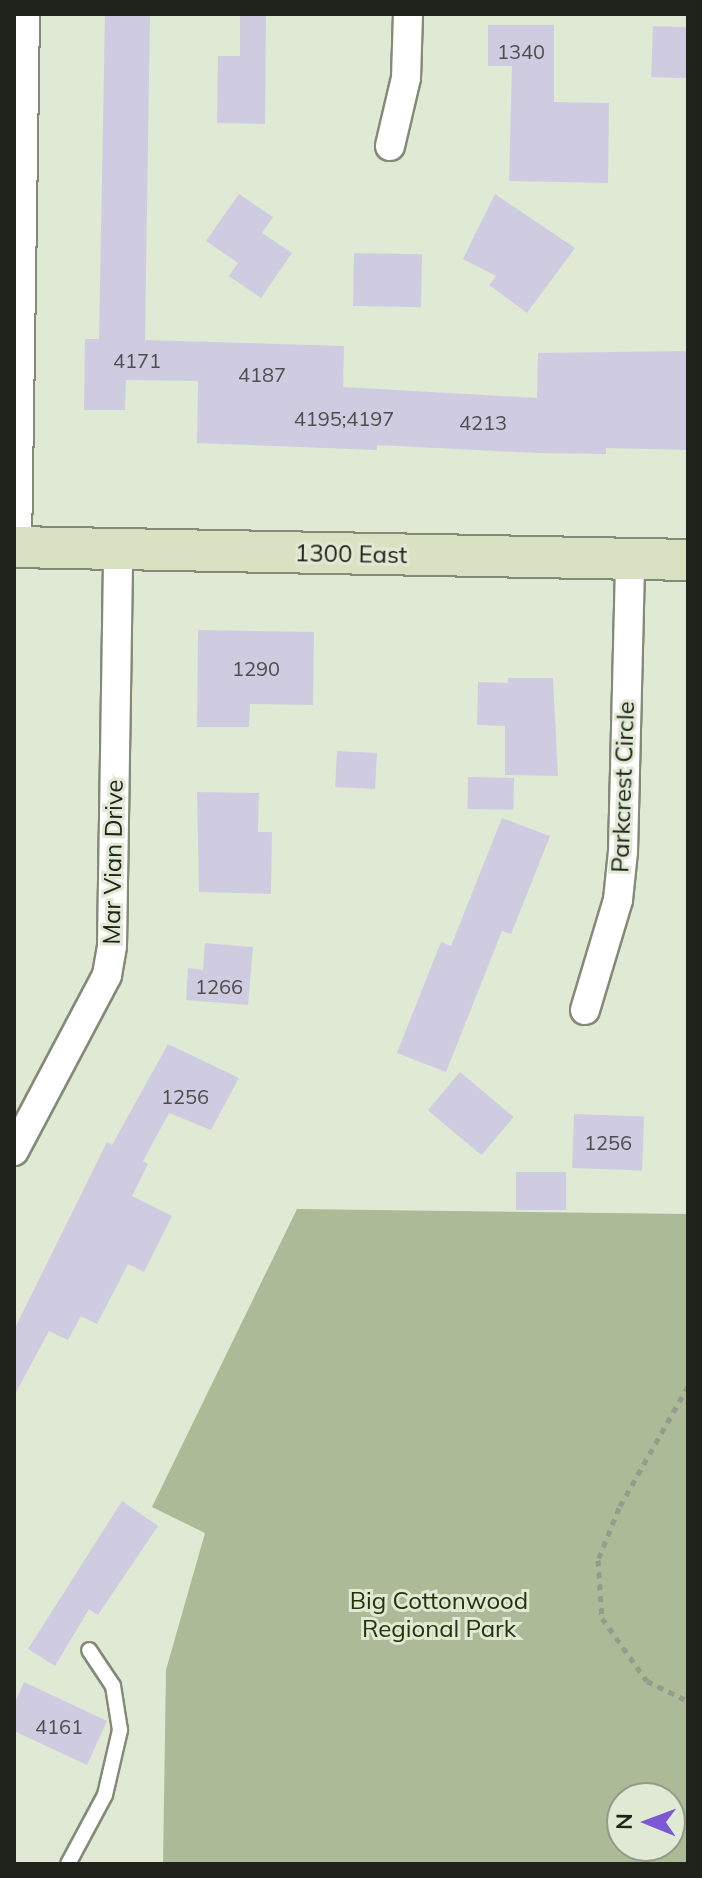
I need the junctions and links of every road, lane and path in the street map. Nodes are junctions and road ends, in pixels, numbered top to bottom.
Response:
1 (25, 14) edge
2 (408, 14) edge
3 (390, 146) dead end
4 (16, 547) edge
5 (118, 550) junction
6 (630, 558) junction
7 (688, 560) edge
8 (585, 1010) dead end
9 (14, 1151) edge
10 (688, 1386) edge
11 (89, 1650) dead end
12 (688, 1701) edge
13 (68, 1864) edge

1 - 4 street
2 - 3 street
4 - 5 main road, 1300 East
5 - 6 main road, 1300 East
5 - 9 street, Mar Vian Drive
6 - 7 main road, 1300 East
6 - 8 street, Parkcrest Circle
10 - 12 path
11 - 13 lane

